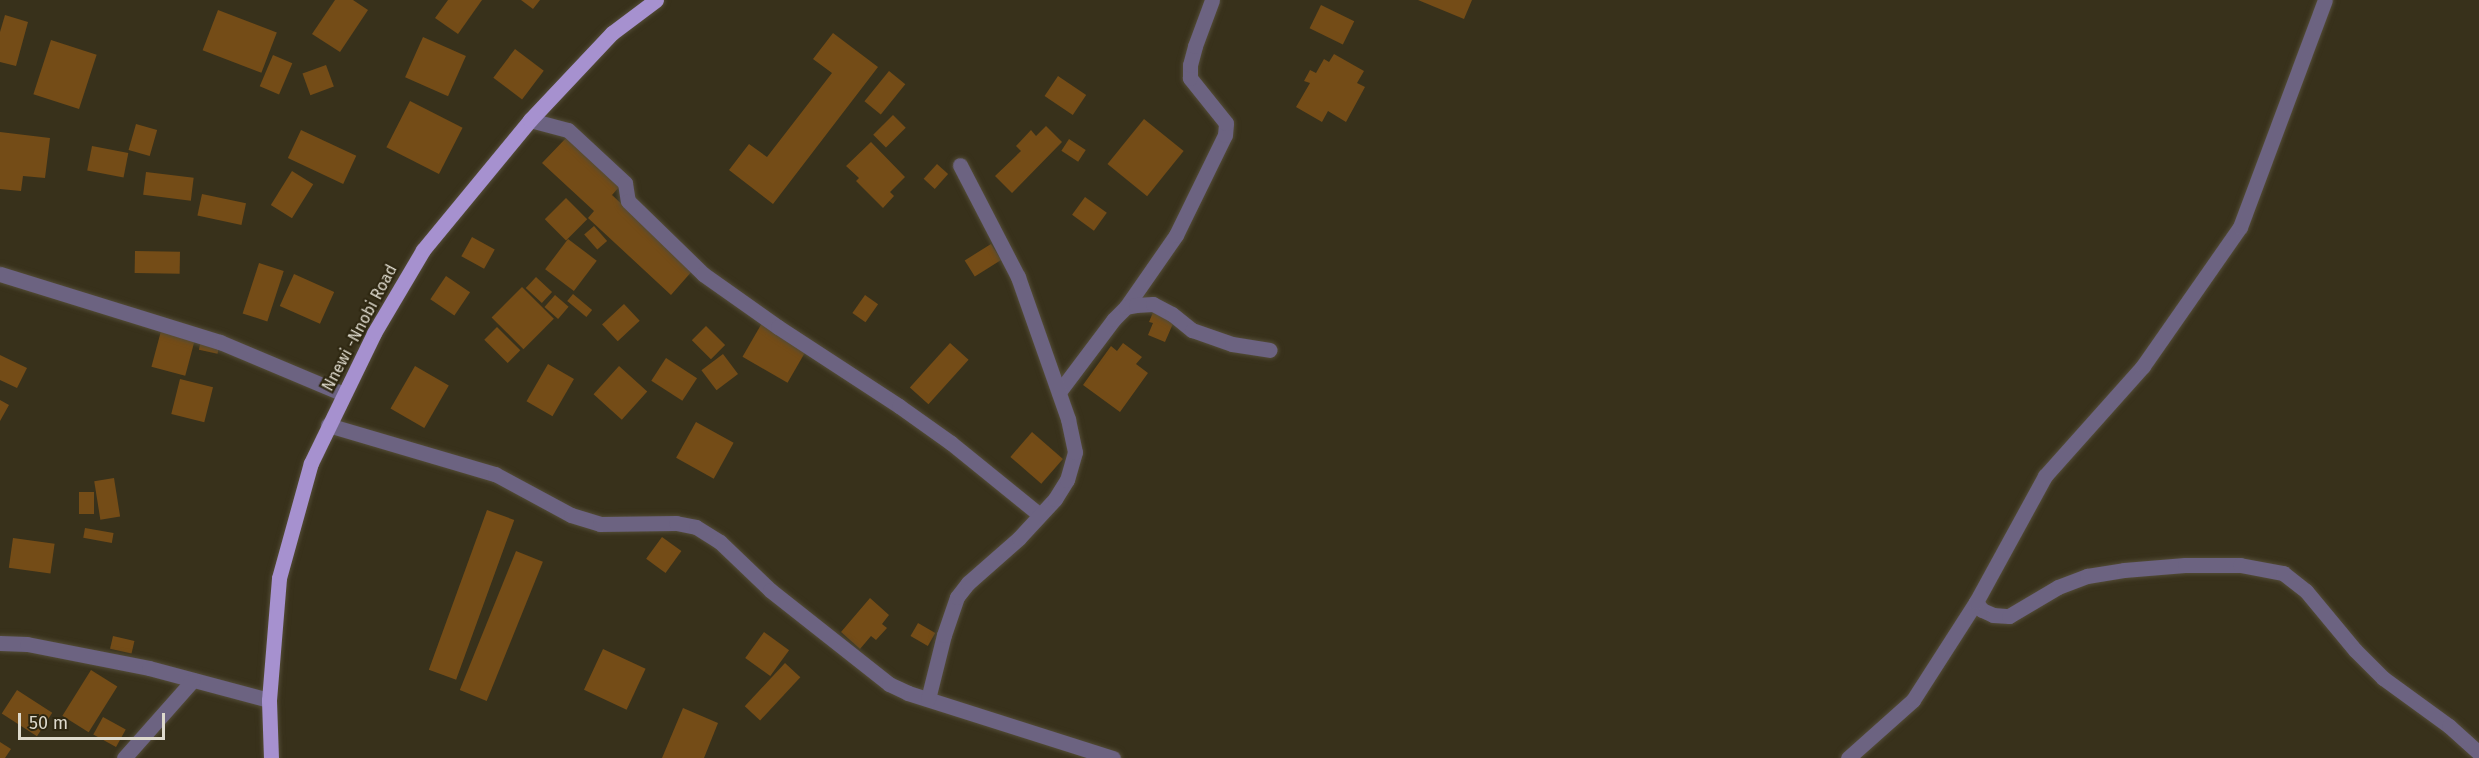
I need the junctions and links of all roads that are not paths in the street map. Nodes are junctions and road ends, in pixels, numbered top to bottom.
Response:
1 (656, 0) edge
2 (1212, 0) edge
3 (2325, 0) edge
4 (530, 120) junction
5 (960, 165) dead end
6 (0, 274) edge
7 (1126, 307) junction
8 (1270, 350) dead end
9 (1059, 392) junction
10 (344, 394) junction
11 (328, 424) junction
12 (1040, 515) junction
13 (1976, 602) junction
14 (0, 643) edge
15 (193, 680) junction
16 (928, 699) junction
17 (269, 700) junction
18 (2479, 753) edge
19 (124, 758) edge
20 (270, 758) edge
21 (1113, 758) edge
22 (1848, 758) edge

1 - 4 main road, Nnewi -Nnobi Road
2 - 7 street
3 - 13 street
4 - 10 main road, Nnewi -Nnobi Road
4 - 12 street
5 - 9 street
6 - 10 street
7 - 8 street
7 - 9 street
9 - 12 street
10 - 11 main road, Nnewi -Nnobi Road
11 - 16 street
11 - 17 main road, Nnewi -Nnobi Road
12 - 16 street
13 - 18 street
13 - 22 street
14 - 15 street
15 - 17 street
15 - 19 street
16 - 21 street
17 - 20 main road, Nnewi -Nnobi Road

